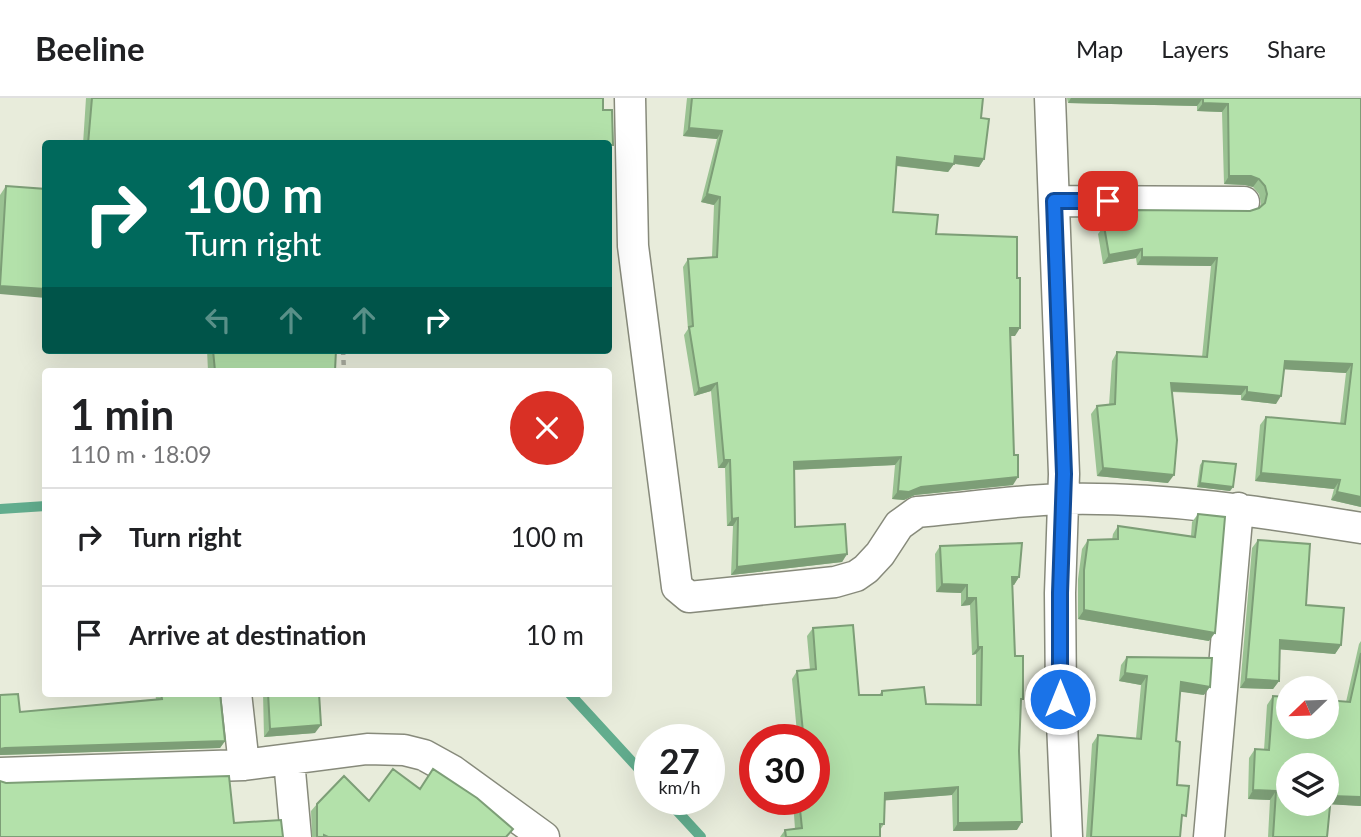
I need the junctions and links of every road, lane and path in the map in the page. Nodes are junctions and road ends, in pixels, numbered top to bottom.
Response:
1 (630, 98) edge
2 (1050, 98) edge
3 (1054, 201) junction
4 (1244, 202) dead end
5 (1063, 499) junction
6 (1238, 508) junction
7 (1361, 528) edge
8 (236, 697) edge
9 (289, 760) junction
10 (244, 765) junction
11 (0, 773) edge
12 (296, 837) edge
13 (544, 837) edge
14 (1067, 837) edge
15 (1209, 837) edge

1 - 5 street
2 - 3 street
3 - 4 street
3 - 5 street
5 - 6 street
5 - 14 street
6 - 7 street
6 - 15 street
8 - 10 street
9 - 10 street
9 - 12 street
9 - 13 street
10 - 11 street

